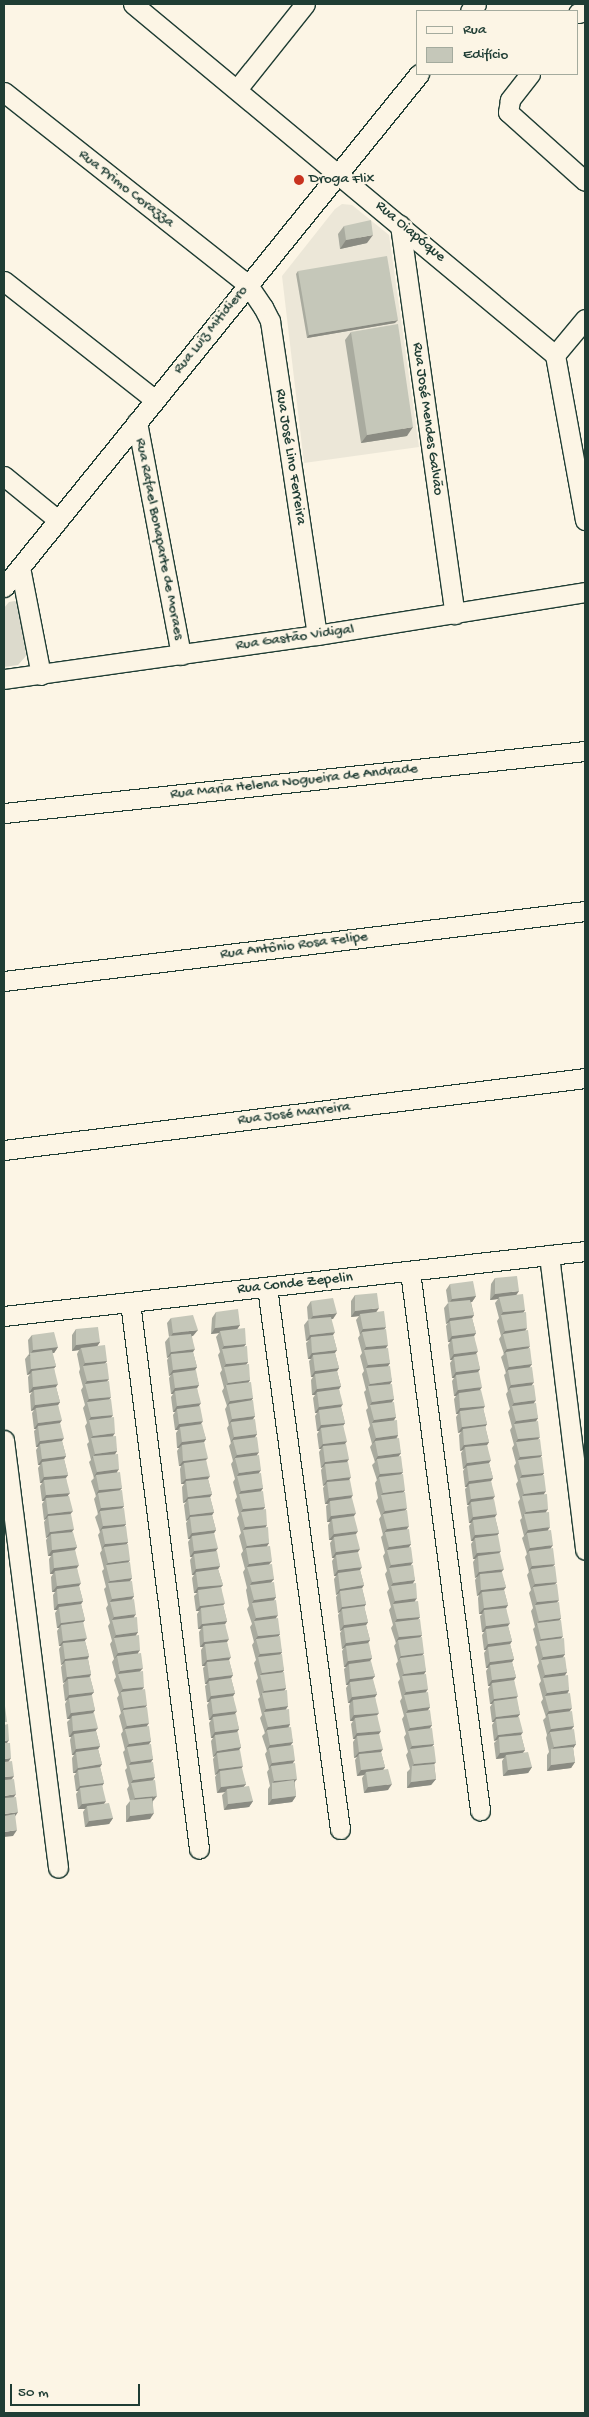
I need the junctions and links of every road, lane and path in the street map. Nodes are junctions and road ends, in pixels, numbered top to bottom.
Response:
1 (133, 4) edge
2 (306, 4) edge
3 (418, 75) edge
4 (529, 75) edge
5 (238, 88) junction
6 (4, 92) edge
7 (339, 173) junction
8 (585, 181) edge
9 (400, 225) junction
10 (4, 281) edge
11 (248, 285) junction
12 (585, 319) edge
13 (555, 355) junction
14 (155, 400) junction
15 (137, 422) junction
16 (4, 476) edge
17 (58, 520) junction
18 (585, 520) edge
19 (20, 567) junction
20 (4, 587) edge
21 (585, 592) edge
22 (455, 614) junction
23 (317, 635) junction
24 (181, 655) junction
25 (42, 675) junction
26 (4, 679) edge
27 (585, 751) edge
28 (4, 813) edge
29 (585, 911) edge
30 (4, 981) edge
31 (585, 1078) edge
32 (4, 1150) edge
33 (585, 1251) edge
34 (549, 1255) junction
35 (410, 1271) junction
36 (267, 1287) junction
37 (130, 1302) junction
38 (4, 1316) edge
39 (4, 1440) edge
40 (585, 1550) edge
41 (480, 1810) dead end
42 (340, 1830) dead end
43 (199, 1849) dead end
44 (58, 1868) dead end

1 - 5 street, Rua Oiapóque
2 - 5 street
3 - 7 street, Rua Luiz Mitidiero
4 - 8 street
5 - 7 street, Rua Oiapóque
6 - 11 street, Rua Primo Corazza
7 - 9 street, Rua Oiapóque
7 - 11 street, Rua Luiz Mitidiero
9 - 13 street, Rua Oiapóque
9 - 22 street, Rua José Mendes Galvão
10 - 14 street
11 - 14 street, Rua Luiz Mitidiero
11 - 23 street, Rua José Lino Ferreira
12 - 13 street
13 - 18 street
14 - 15 street, Rua Luiz Mitidiero
15 - 17 street, Rua Luiz Mitidiero
15 - 24 street, Rua Rafael Bonaparte de Moraes
16 - 17 street
17 - 19 street, Rua Luiz Mitidiero
19 - 20 street, Rua Luiz Mitidiero
19 - 25 street
21 - 22 street, Rua Gastão Vidigal
22 - 23 street, Rua Gastão Vidigal
23 - 24 street, Rua Gastão Vidigal
24 - 25 street, Rua Gastão Vidigal
25 - 26 street, Rua Gastão Vidigal
27 - 28 street, Rua Maria Helena Nogueira de Andrade
29 - 30 street, Rua Antônio Rosa Felipe
31 - 32 street, Rua José Marreira
33 - 34 street, Rua Conde Zepelin
34 - 35 street, Rua Conde Zepelin
34 - 40 street
35 - 36 street, Rua Conde Zepelin
35 - 41 street
36 - 37 street, Rua Conde Zepelin
36 - 42 street
37 - 38 street, Rua Conde Zepelin
37 - 43 street
39 - 44 street

